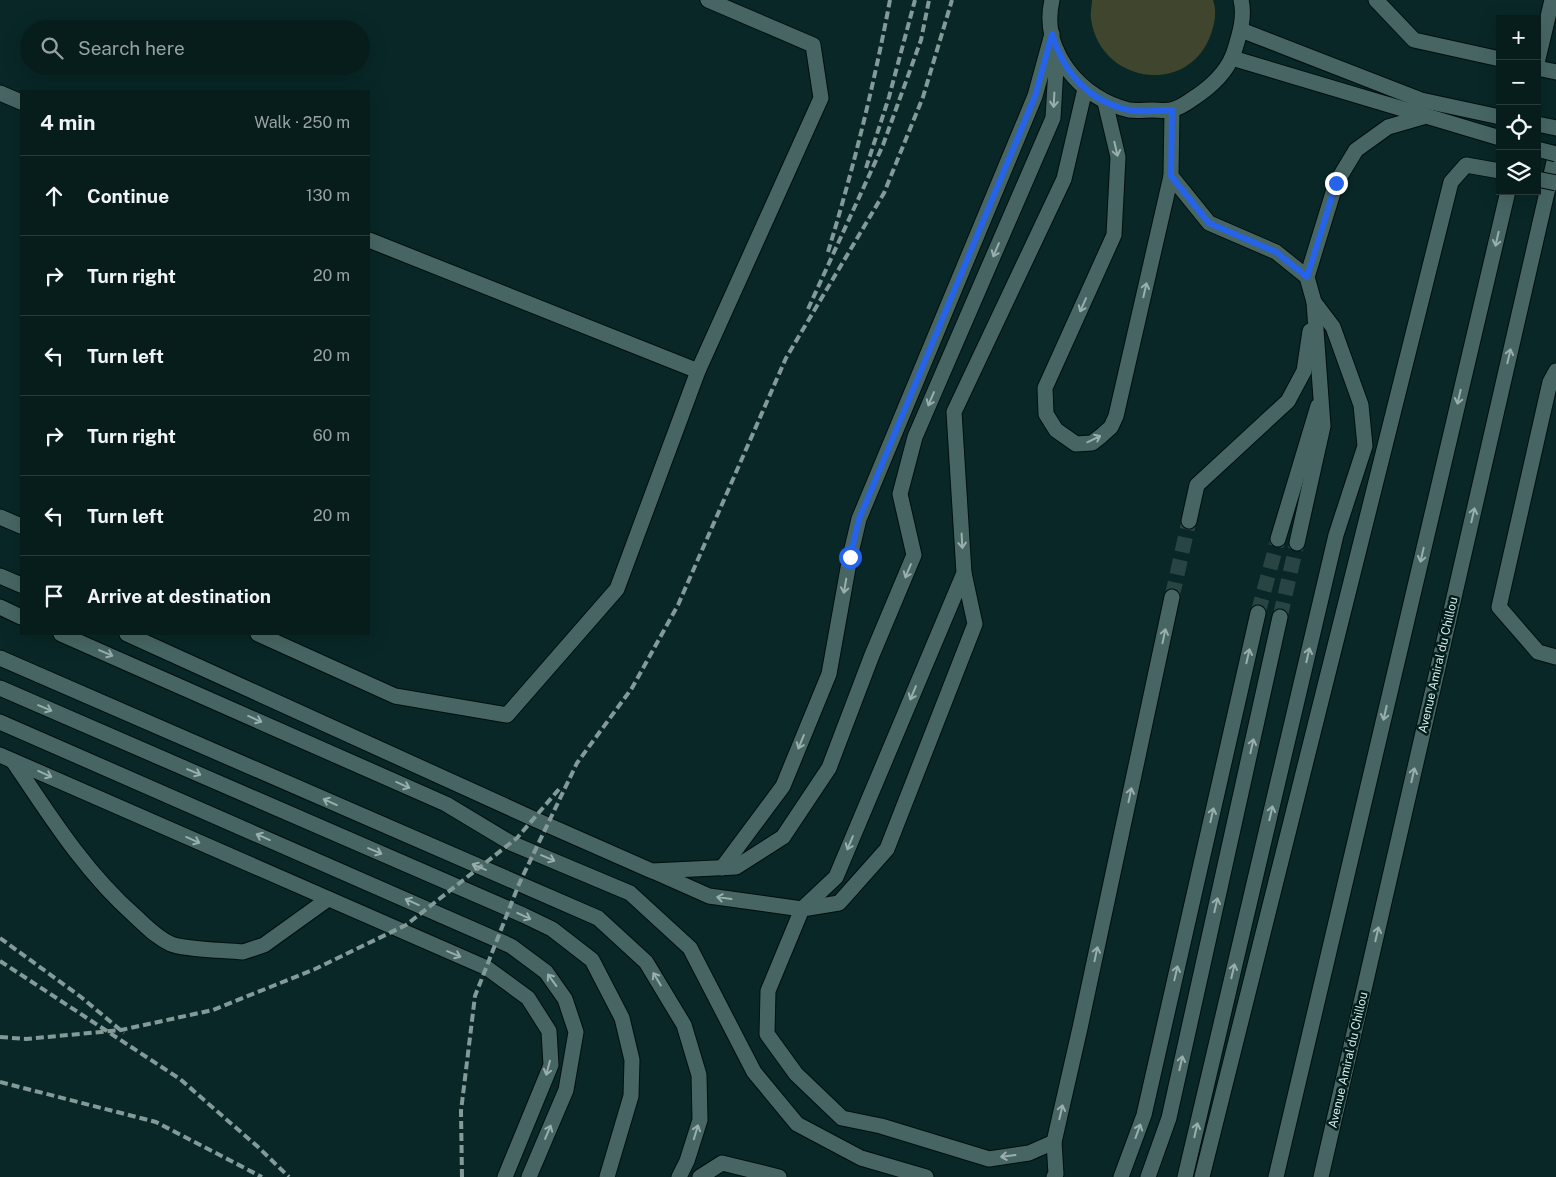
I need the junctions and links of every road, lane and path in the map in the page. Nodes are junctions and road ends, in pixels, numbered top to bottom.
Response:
1 (708, 0) edge
2 (1052, 0) edge
3 (1241, 0) edge
4 (1376, 0) edge
5 (1552, 0) edge
6 (1241, 30) junction
7 (1052, 34) junction
8 (1057, 51) junction
9 (1232, 58) junction
10 (1496, 58) edge
11 (1538, 60) edge
12 (1541, 69) edge
13 (1556, 72) edge
14 (1085, 89) junction
15 (0, 93) edge
16 (20, 102) edge
17 (1105, 102) junction
18 (1172, 110) junction
19 (1426, 116) junction
20 (1496, 116) edge
21 (1541, 125) edge
22 (1556, 128) edge
23 (1496, 137) edge
24 (1541, 150) edge
25 (1556, 154) edge
26 (1496, 170) edge
27 (1171, 176) junction
28 (1541, 180) edge
29 (1556, 182) edge
30 (1507, 195) edge
31 (370, 240) edge
32 (1307, 277) junction
33 (1314, 302) junction
34 (698, 370) junction
35 (1556, 371) edge
36 (1321, 396) junction
37 (0, 517) edge
38 (1189, 521) tunnel mouth
39 (20, 526) edge
40 (1278, 539) tunnel mouth
41 (1297, 543) tunnel mouth
42 (964, 573) junction
43 (0, 576) edge
44 (20, 585) edge
45 (1172, 596) tunnel mouth
46 (0, 607) edge
47 (1258, 613) tunnel mouth
48 (20, 616) edge
49 (1280, 617) tunnel mouth
50 (63, 635) edge
51 (129, 635) edge
52 (260, 635) edge
53 (1556, 657) edge
54 (0, 658) edge
55 (0, 688) edge
56 (0, 722) edge
57 (7, 758) edge
58 (722, 868) junction
59 (652, 871) junction
60 (328, 899) junction
61 (802, 909) junction
62 (1054, 1142) junction
63 (505, 1177) edge
64 (529, 1177) edge
65 (607, 1177) edge
66 (679, 1177) edge
67 (700, 1177) edge
68 (779, 1177) edge
69 (926, 1177) edge
70 (1054, 1177) edge
71 (1121, 1177) edge
72 (1148, 1177) edge
73 (1185, 1177) edge
74 (1202, 1177) edge
75 (1276, 1177) edge
76 (1321, 1177) edge

1 - 34 street
2 - 7 street
3 - 6 street
4 - 10 street
5 - 11 street
6 - 9 street
6 - 20 street
7 - 8 street
7 -> 58 street
8 - 14 street
8 -> 58 street
9 - 18 street
9 - 19 street
12 - 13 street
14 - 17 street
14 -> 42 street
15 - 16 street
17 - 18 street
17 -> 27 street
18 - 27 street
19 - 23 street
19 - 32 street
21 - 22 street
24 - 25 street, bridge
76 -> 25 street, Avenue Amiral du Chillou
26 - 74 street
27 - 32 street
28 - 29 street, bridge
30 -> 75 street
31 - 34 street
32 - 33 street
33 - 36 street
33 - 38 street
73 -> 33 street
34 - 52 street
35 - 53 street
36 - 40 street
36 - 41 street
37 - 39 street
42 -> 61 street
42 - 61 street
43 - 44 street
62 -> 45 street
46 - 48 street
71 -> 47 street
72 -> 49 street
50 -> 69 street
51 - 59 street
66 -> 54 street
55 -> 65 street
64 -> 56 street
57 -> 60 street
57 - 60 street
58 - 59 street
61 -> 59 street
60 -> 63 street
62 -> 61 street
62 - 70 street
67 - 68 street

